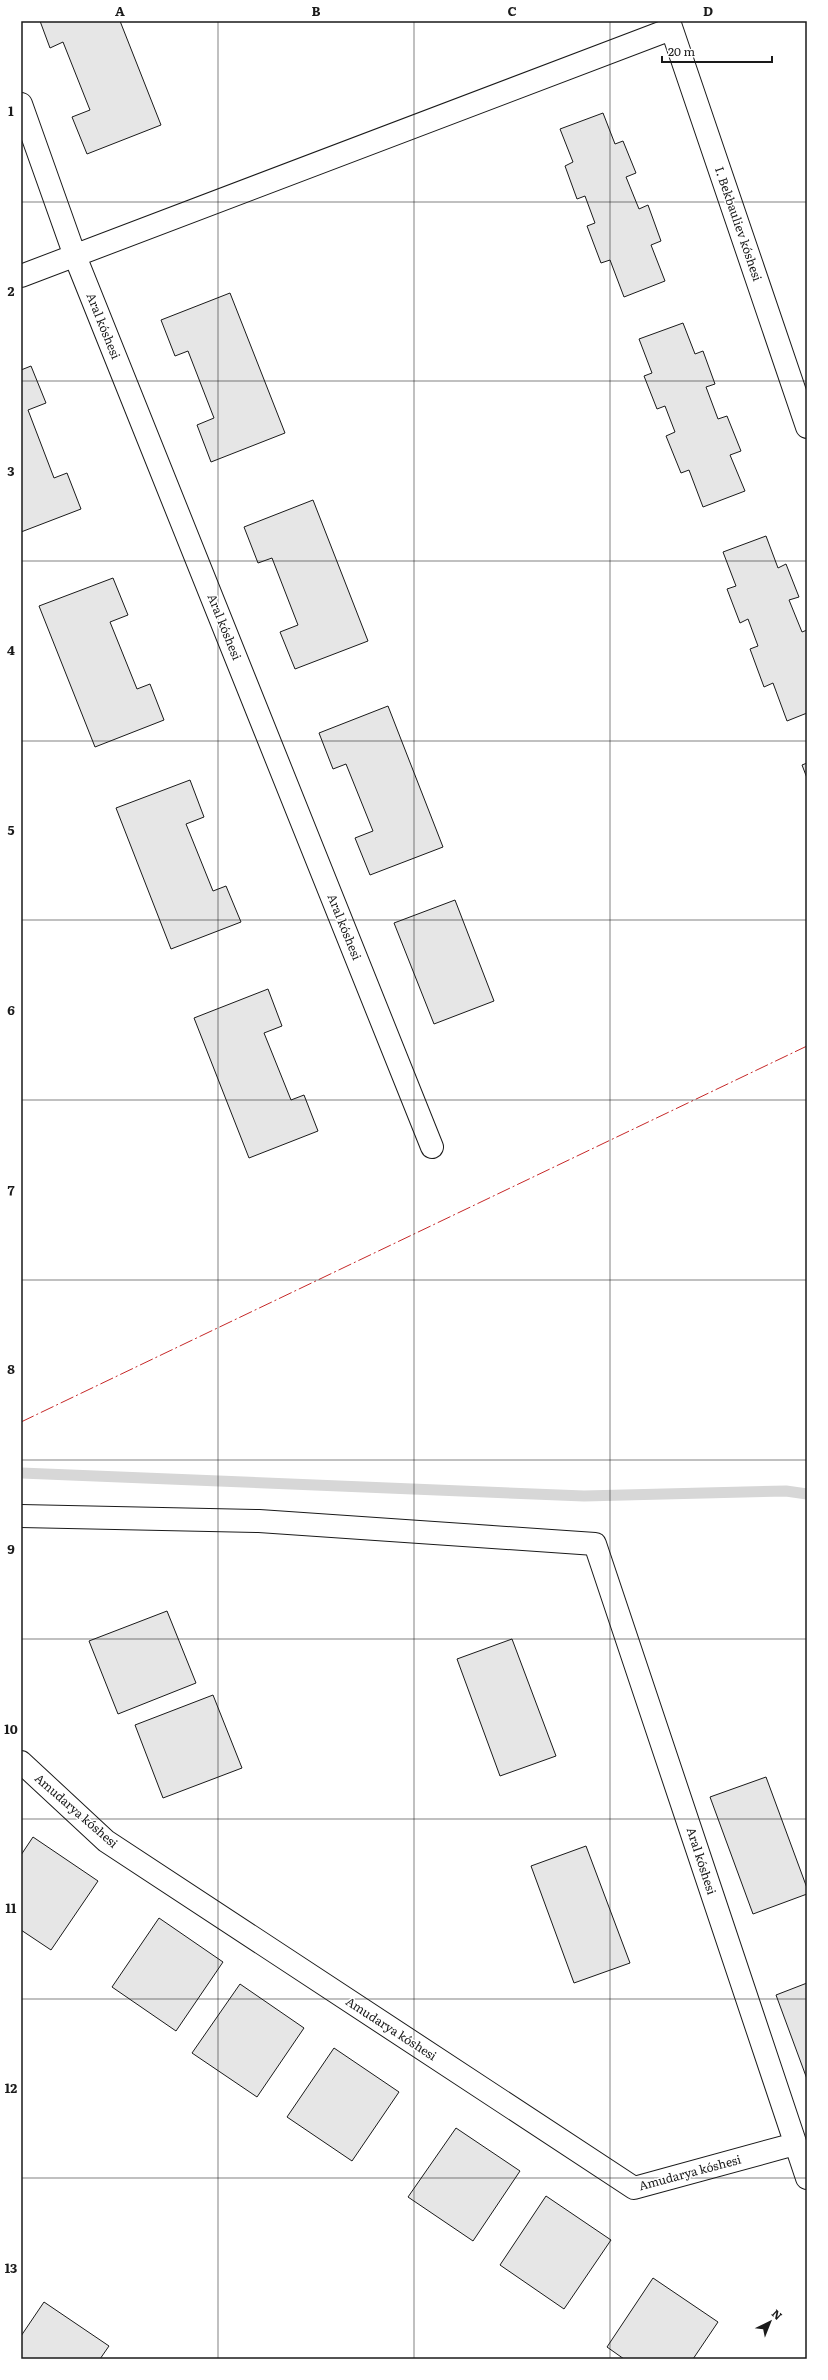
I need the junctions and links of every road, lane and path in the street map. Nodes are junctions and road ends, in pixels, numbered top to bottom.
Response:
1 (670, 25) edge
2 (21, 104) edge
3 (75, 256) junction
4 (21, 276) edge
5 (807, 427) edge
6 (432, 1147) dead end
7 (21, 1516) edge
8 (21, 1762) edge
9 (795, 2144) junction
10 (807, 2178) edge

1 - 3 street
1 - 5 street, I. Bekbauliev kóshesi
2 - 3 street, Aral kóshesi
3 - 4 street
3 - 6 street, Aral kóshesi
7 - 9 street, Aral kóshesi
8 - 9 street, Amudarya kóshesi
9 - 10 street, Aral kóshesi

